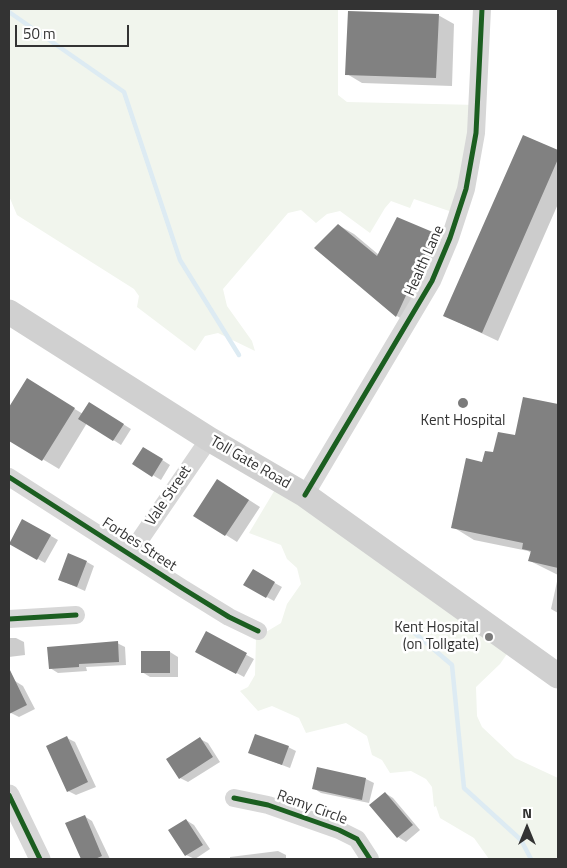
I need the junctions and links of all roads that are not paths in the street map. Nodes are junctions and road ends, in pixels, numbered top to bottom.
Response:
1 (482, 9) edge
2 (9, 312) edge
3 (208, 439) junction
4 (9, 477) edge
5 (305, 495) junction
6 (130, 554) junction
7 (76, 615) dead end
8 (9, 619) edge
9 (258, 631) dead end
10 (558, 676) edge
11 (9, 794) edge
12 (234, 798) dead end
13 (40, 859) edge
14 (370, 859) edge

1 - 5 street, Health Lane
2 - 3 main road, Toll Gate Road
3 - 5 main road, Toll Gate Road
3 - 6 street, Vale Street
4 - 6 street, Forbes Street
5 - 10 main road, Toll Gate Road
6 - 9 street, Forbes Street
7 - 8 street
11 - 13 street
12 - 14 street, Remy Circle

